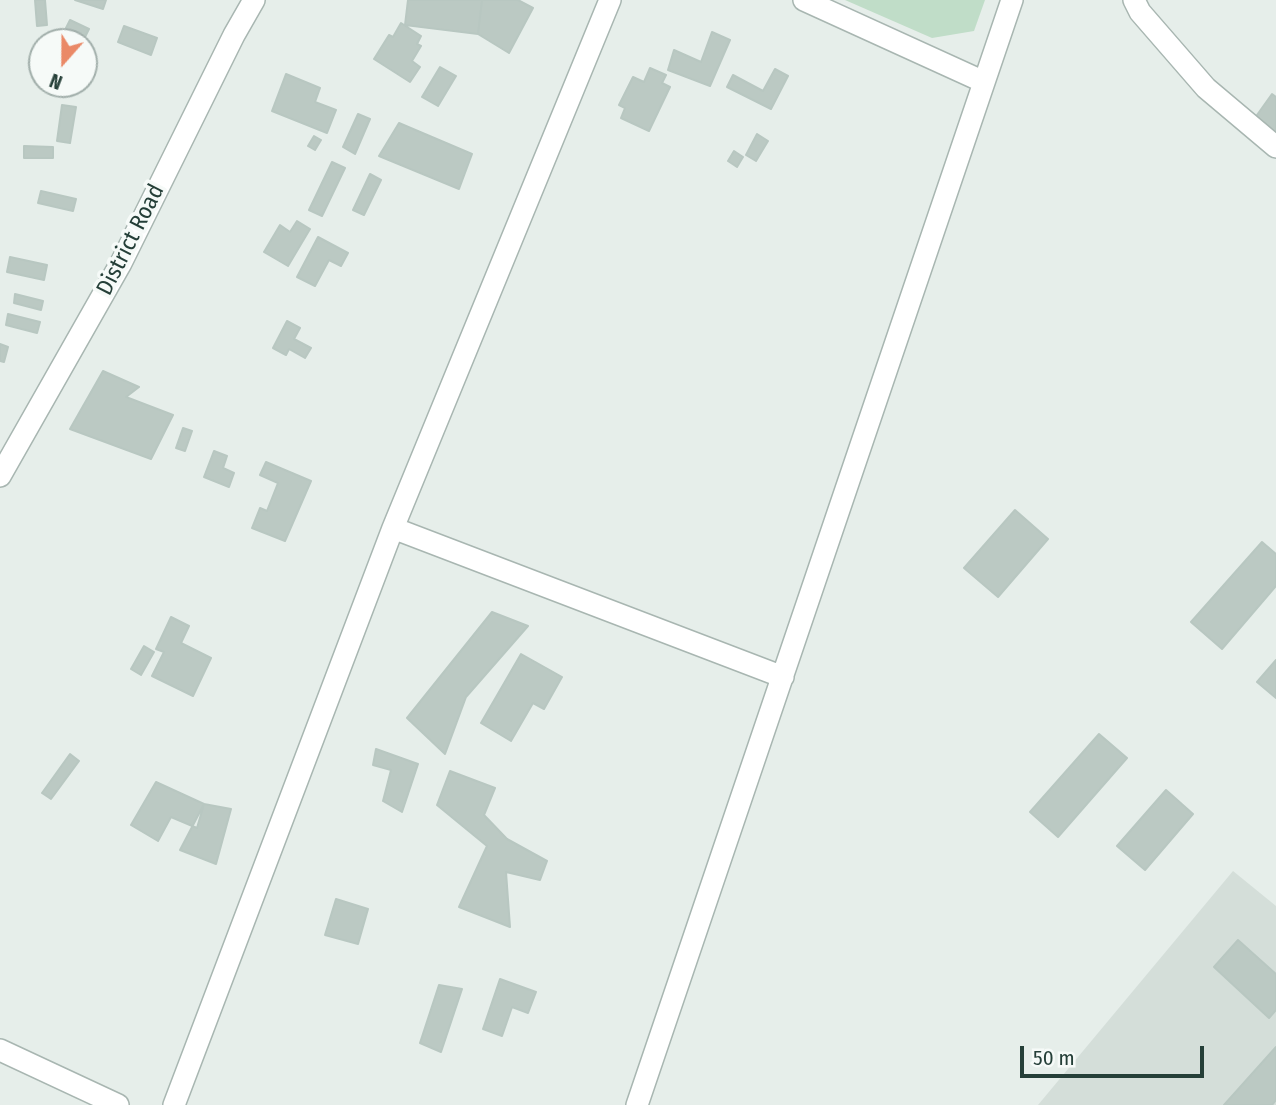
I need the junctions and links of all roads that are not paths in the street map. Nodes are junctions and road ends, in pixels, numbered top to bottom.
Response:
1 (254, 0) edge
2 (610, 0) edge
3 (804, 0) edge
4 (1012, 0) edge
5 (1134, 0) edge
6 (984, 82) junction
7 (1276, 147) edge
8 (0, 476) edge
9 (393, 528) junction
10 (783, 677) junction
11 (0, 1049) edge
12 (118, 1105) edge
13 (174, 1105) edge
14 (637, 1105) edge

1 - 8 street, District Road
2 - 9 street
3 - 6 street
4 - 6 street
5 - 7 street
6 - 10 street
9 - 10 street
9 - 13 street
10 - 14 street
11 - 12 street

